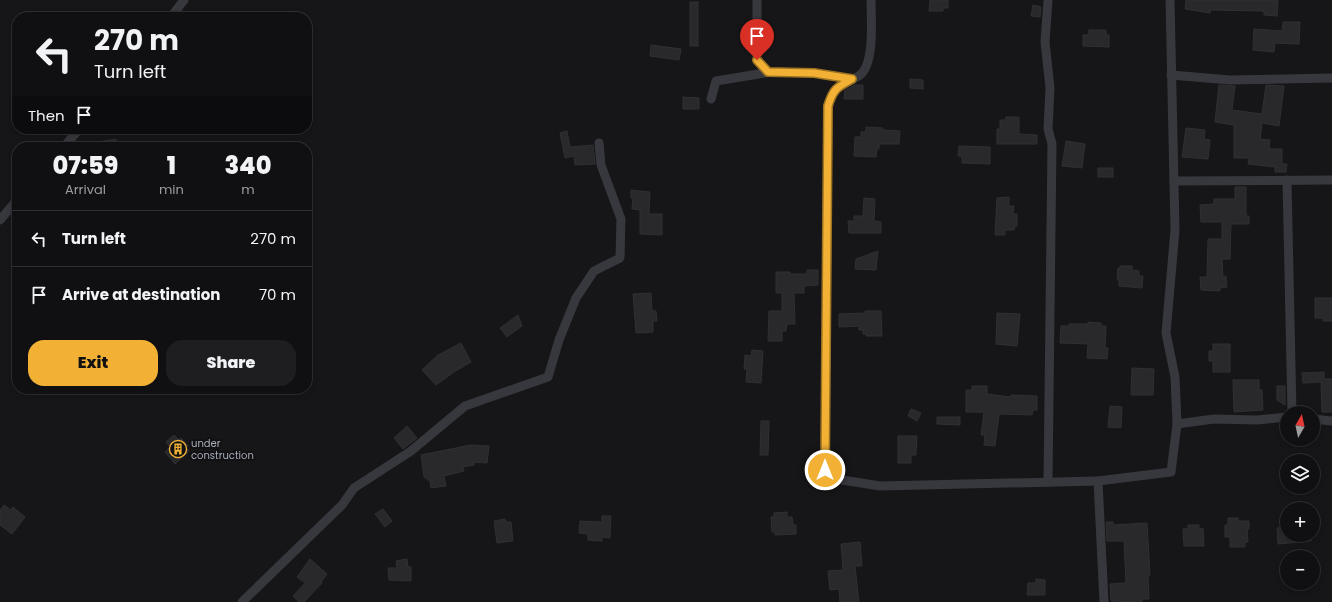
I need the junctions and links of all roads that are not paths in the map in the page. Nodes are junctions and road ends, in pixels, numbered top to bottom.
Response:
1 (184, 0) edge
2 (757, 0) edge
3 (871, 0) edge
4 (1048, 0) edge
5 (1170, 0) edge
6 (175, 12) edge
7 (771, 72) junction
8 (1171, 75) junction
9 (1332, 78) edge
10 (852, 79) junction
11 (711, 99) dead end
12 (76, 134) edge
13 (68, 142) edge
14 (599, 144) dead end
15 (1286, 180) junction
16 (1332, 180) edge
17 (1174, 181) junction
18 (12, 206) edge
19 (0, 220) edge
20 (1292, 406) edge
21 (1280, 418) edge
22 (1320, 420) edge
23 (1332, 421) edge
24 (1177, 424) junction
25 (1098, 481) junction
26 (1048, 482) junction
27 (242, 602) edge
28 (1104, 602) edge

1 - 6 street
2 - 7 street
3 - 10 street
4 - 26 street
5 - 8 street
7 - 10 street
7 - 11 street
8 - 9 street
8 - 17 street
10 - 26 street
12 - 13 street
14 - 27 street
15 - 16 street
15 - 17 street
15 - 20 street
17 - 24 street
18 - 19 street
21 - 24 street
22 - 23 street
24 - 25 street
25 - 26 street
25 - 28 street

